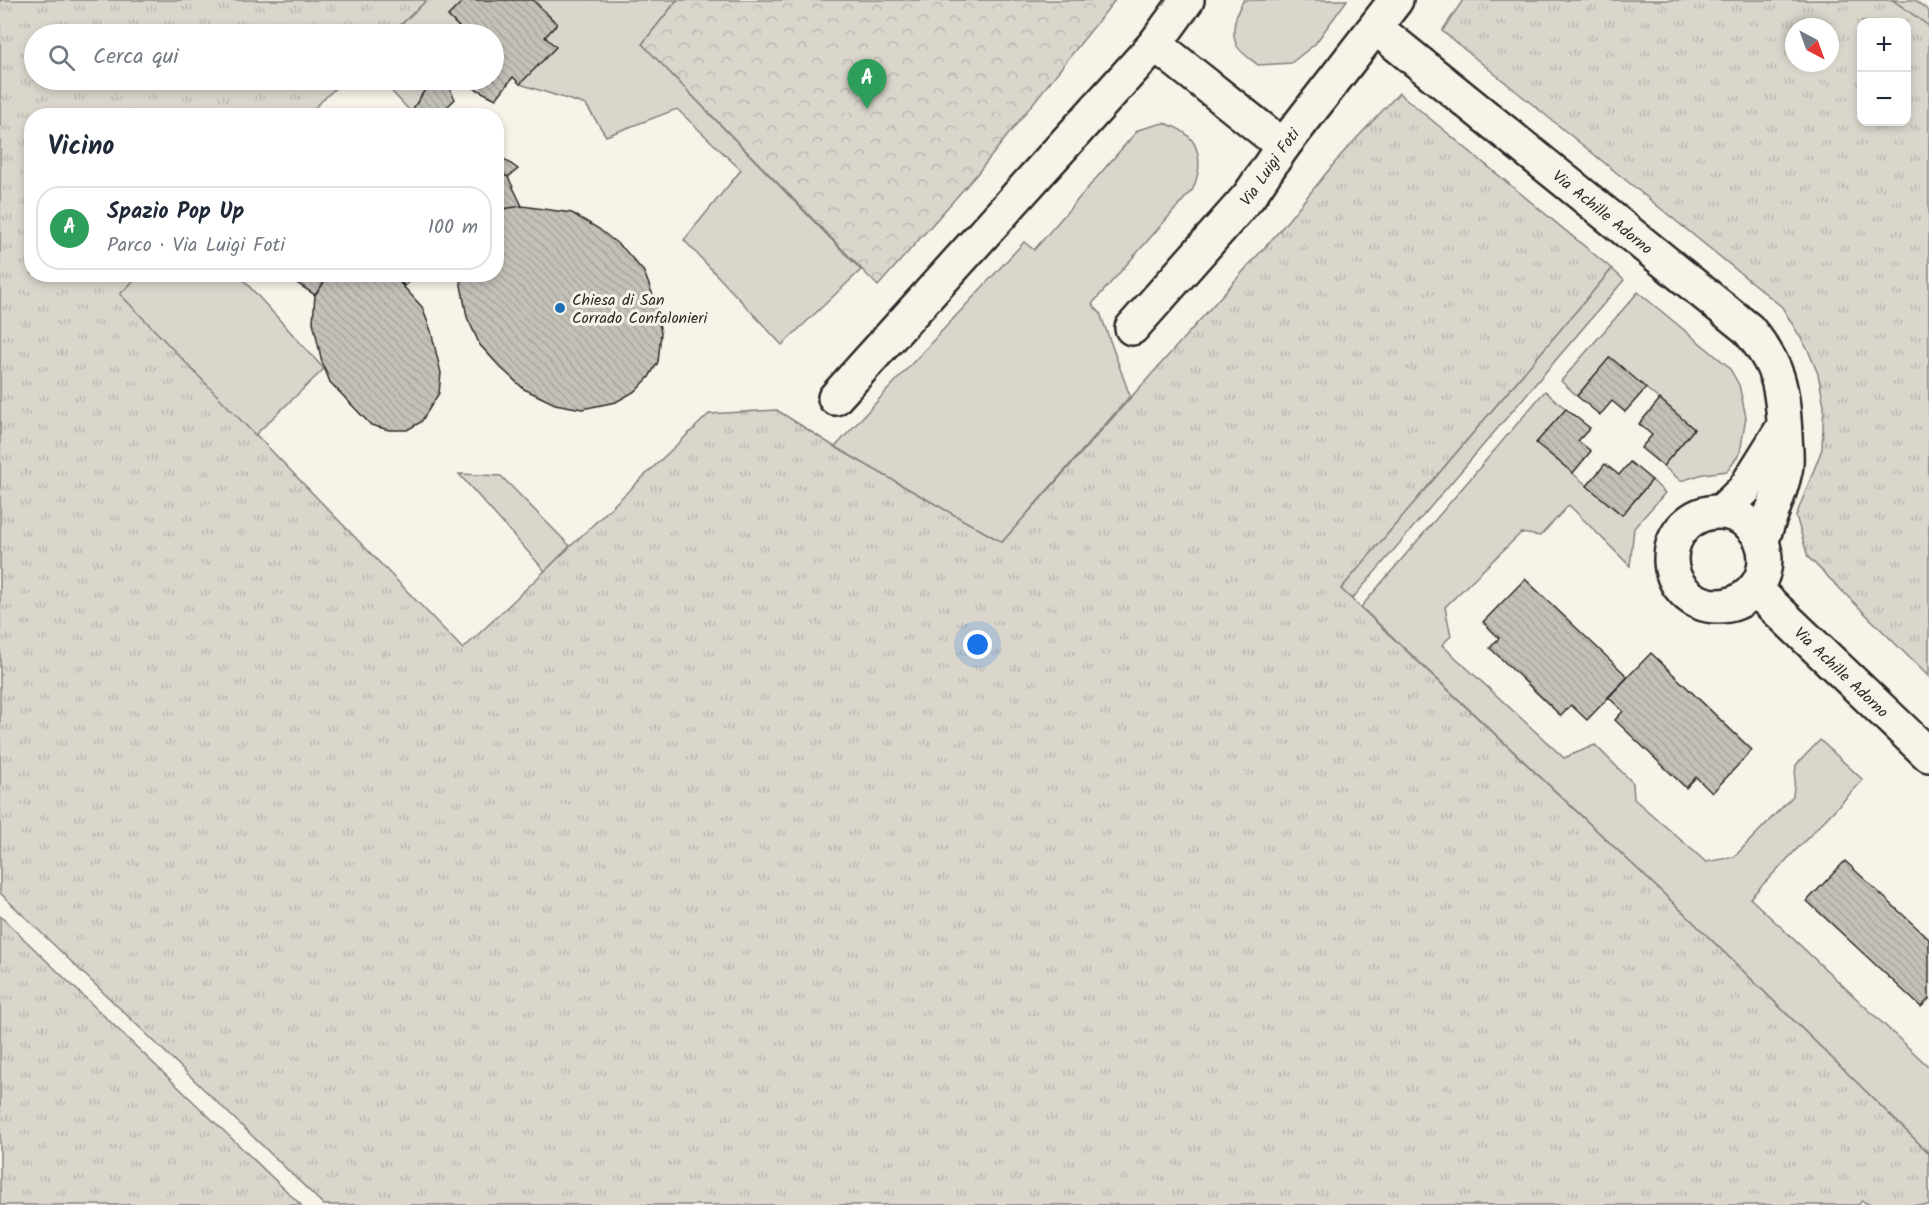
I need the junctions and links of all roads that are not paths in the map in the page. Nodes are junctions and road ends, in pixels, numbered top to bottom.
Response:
1 (1187, 0) edge
2 (1396, 0) edge
3 (1376, 28) junction
4 (1155, 44) junction
5 (1283, 146) junction
6 (1132, 328) dead end
7 (835, 398) dead end
8 (1784, 426) junction
9 (1722, 511) junction
10 (1762, 540) junction
11 (1755, 589) junction
12 (1929, 755) edge

1 - 4 street
2 - 3 street, Via Luigi Foti
3 - 5 street, Via Luigi Foti
3 - 8 street, Via Achille Adorno
4 - 5 street
4 - 7 street
5 - 6 street, Via Luigi Foti
8 - 9 street
8 - 10 street, Via Achille Adorno
9 - 10 street
9 - 11 street
10 - 11 street
11 - 12 street, Via Achille Adorno

